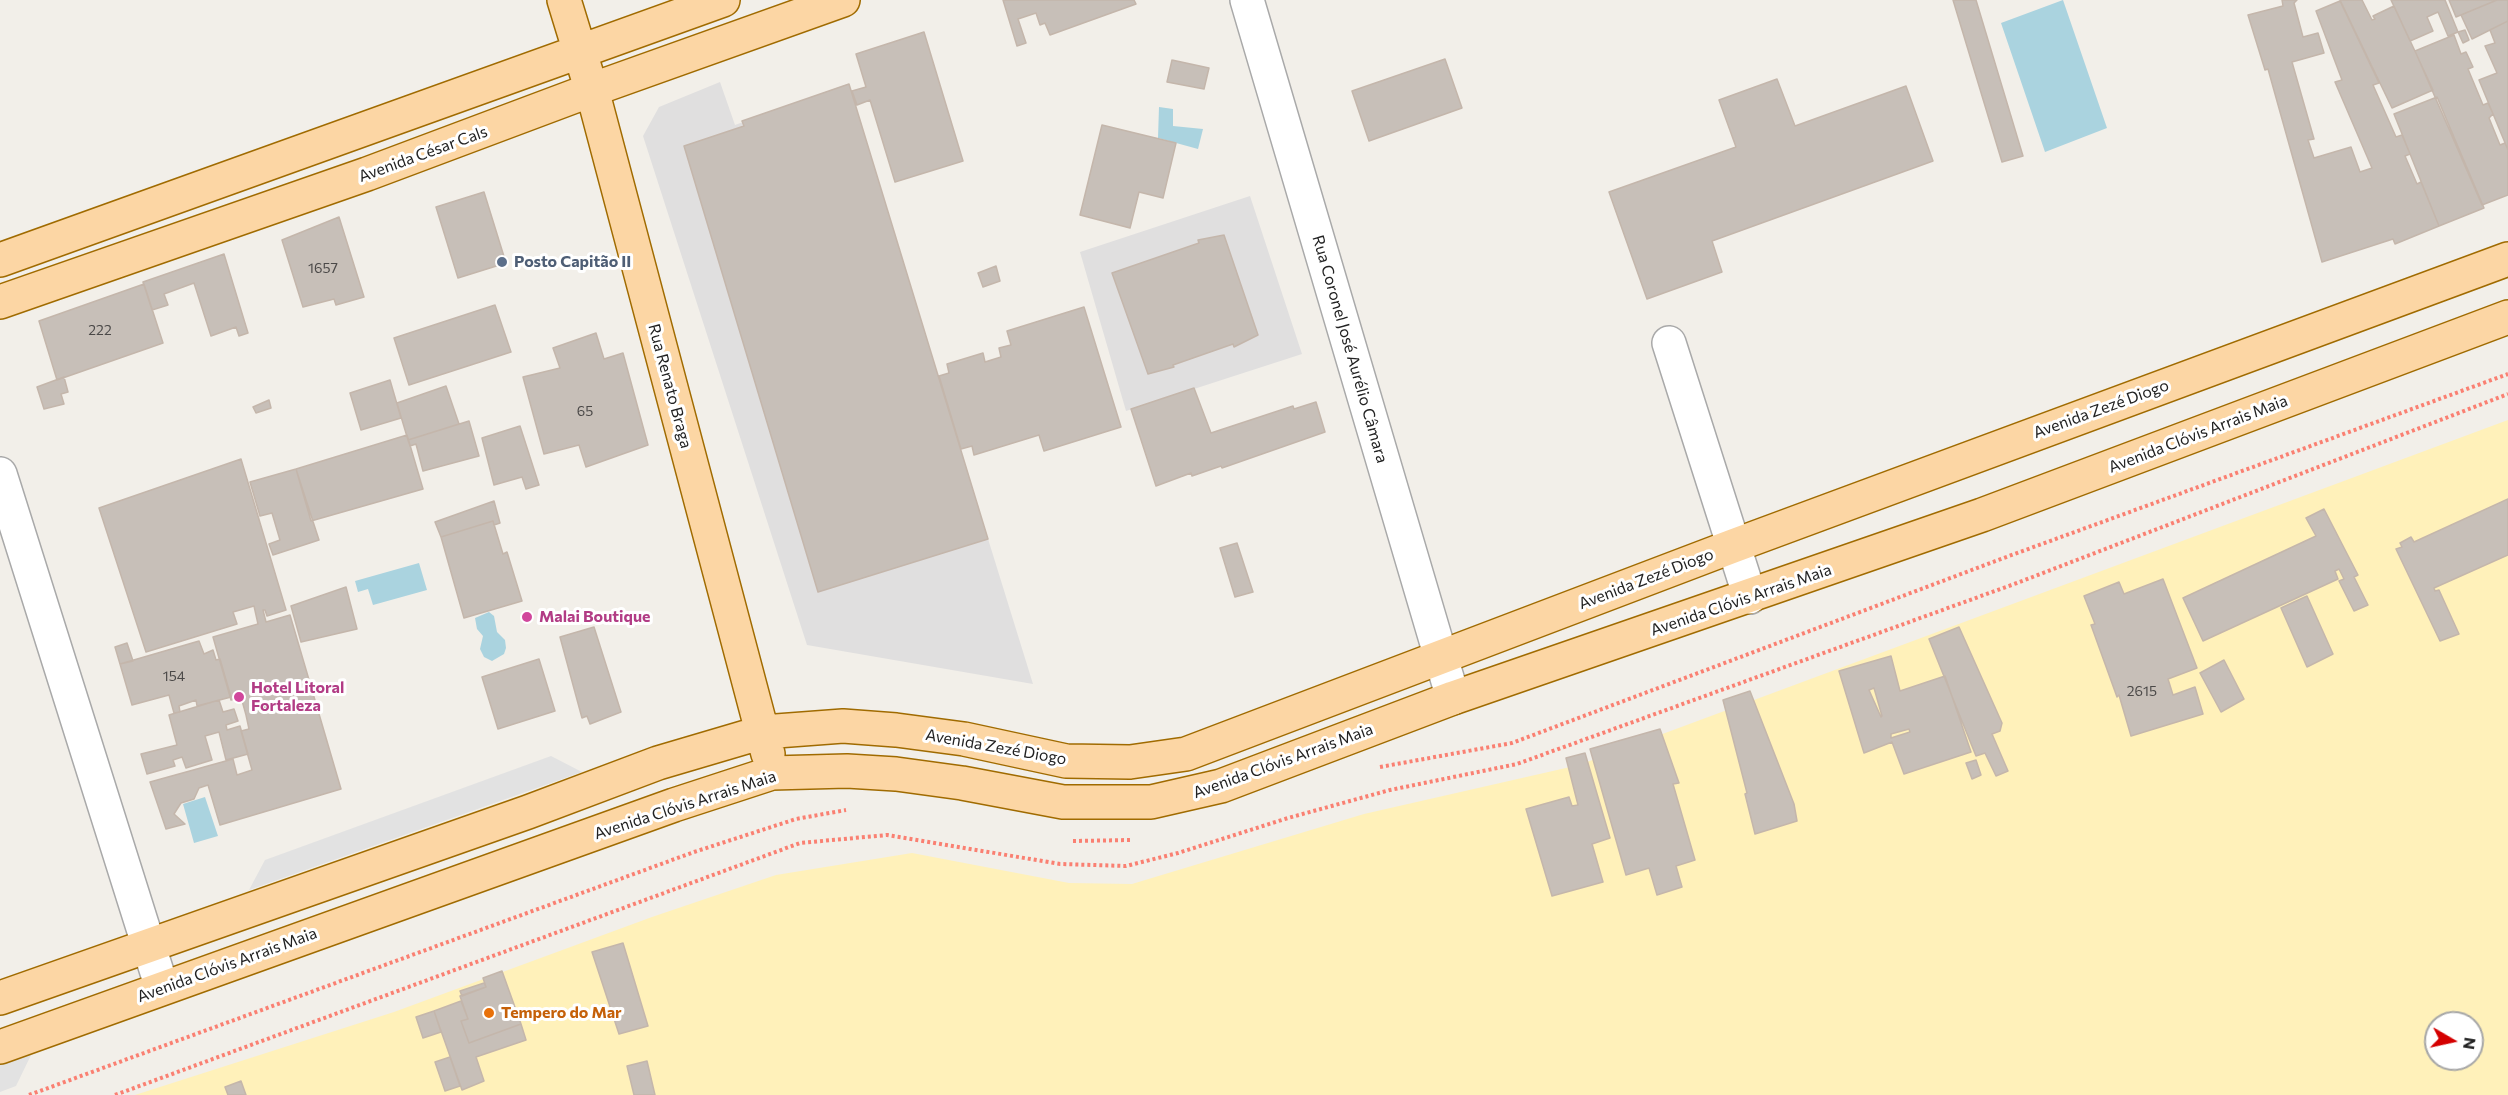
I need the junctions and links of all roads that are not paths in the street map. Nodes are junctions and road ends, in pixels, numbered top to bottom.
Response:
1 (564, 0) edge
2 (723, 0) edge
3 (843, 0) edge
4 (1246, 0) edge
5 (580, 52) junction
6 (591, 90) junction
7 (2508, 259) edge
8 (0, 260) edge
9 (0, 302) edge
10 (2508, 317) edge
11 (1669, 342) dead end
12 (0, 474) edge
13 (1733, 546) junction
14 (1750, 597) junction
15 (1440, 656) junction
16 (1453, 699) junction
17 (763, 732) junction
18 (772, 773) junction
19 (149, 944) junction
20 (162, 988) junction
21 (0, 998) edge
22 (0, 1047) edge

1 - 5 main road, Rua Renato Braga
2 - 5 main road
3 - 6 main road, Avenida César Cals
4 - 15 street, Rua Coronel José Aurélio Câmara
5 - 6 main road, Rua Renato Braga
5 - 8 main road
6 - 9 main road, Avenida César Cals
6 - 17 main road, Rua Renato Braga
7 - 13 main road, Avenida Zezé Diogo
10 - 14 main road, Avenida Clóvis Arrais Maia
11 - 13 street
12 - 19 street
13 - 14 street
13 - 15 main road, Avenida Zezé Diogo
14 - 16 main road, Avenida Clóvis Arrais Maia
15 - 16 street, Rua Coronel José Aurélio Câmara
15 - 17 main road, Avenida Zezé Diogo
16 - 18 main road, Avenida Clóvis Arrais Maia
17 - 18 main road, Rua Renato Braga
17 - 19 main road
18 - 20 main road, Avenida Clóvis Arrais Maia
19 - 20 street
19 - 21 main road
20 - 22 main road, Avenida Clóvis Arrais Maia

